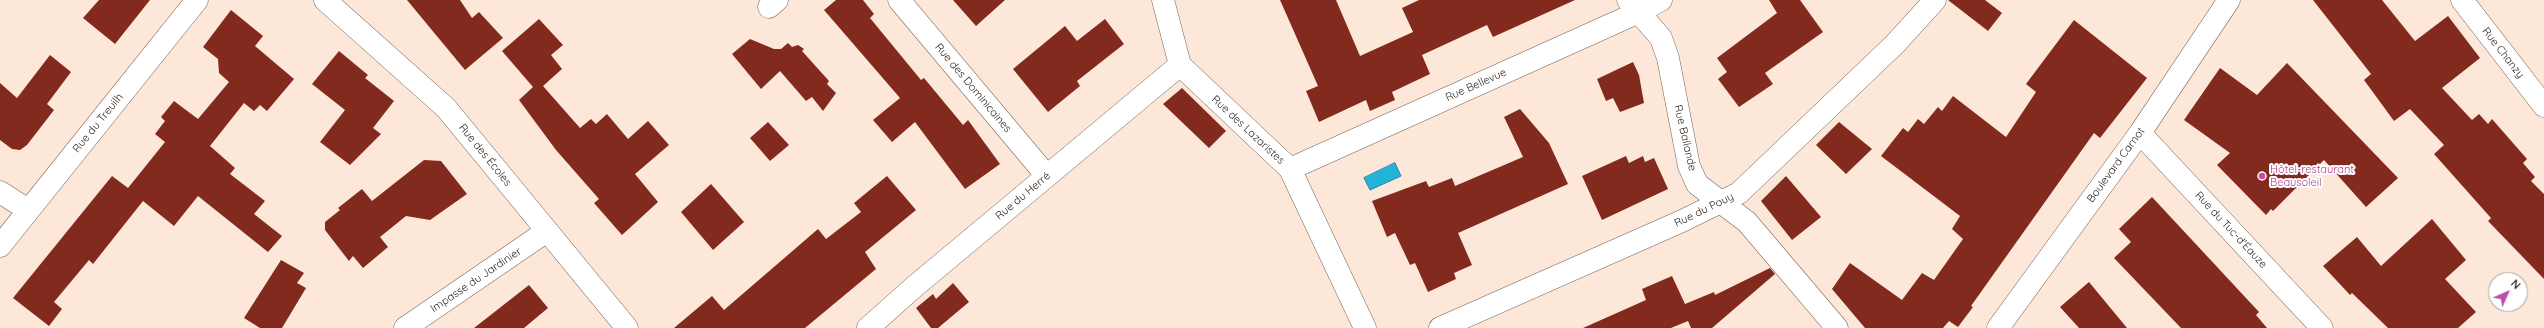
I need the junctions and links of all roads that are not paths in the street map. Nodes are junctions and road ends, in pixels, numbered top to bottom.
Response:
1 (198, 0) edge
2 (325, 0) edge
3 (899, 0) edge
4 (1163, 0) edge
5 (1661, 0) edge
6 (1935, 0) edge
7 (2229, 0) edge
8 (2462, 0) edge
9 (1634, 6) edge
10 (1180, 66) junction
11 (2544, 106) edge
12 (2140, 133) junction
13 (1290, 169) junction
14 (1047, 176) junction
15 (0, 192) edge
16 (1720, 204) junction
17 (28, 210) junction
18 (547, 231) junction
19 (0, 246) edge
20 (405, 328) edge
21 (627, 328) edge
22 (868, 328) edge
23 (1365, 328) edge
24 (1440, 328) edge
25 (1837, 328) edge
26 (1998, 328) edge
27 (2322, 328) edge

1 - 17 street, Rue du Treuilh
2 - 18 street, Rue des Écoles
3 - 14 street, Rue des Dominicaines
4 - 10 street
5 - 9 street, Rue Bellevue
6 - 16 street, Rue du Pouy
7 - 12 street, Boulevard Carnot
8 - 11 street, Rue Chanzy
9 - 13 street, Rue Bellevue
9 - 16 street, Rue Ballande
10 - 13 street, Rue des Lazaristes
10 - 14 street, Rue du Herré
12 - 26 street, Boulevard Carnot
12 - 27 street, Rue du Tuc-d'Éauze
13 - 23 street, Rue des Lazaristes
14 - 22 street, Rue du Herré
15 - 17 street
16 - 24 street, Rue du Pouy
16 - 25 street, Rue Ballande
17 - 19 street, Rue du Treuilh
18 - 20 street, Impasse du Jardinier
18 - 21 street, Rue des Écoles

